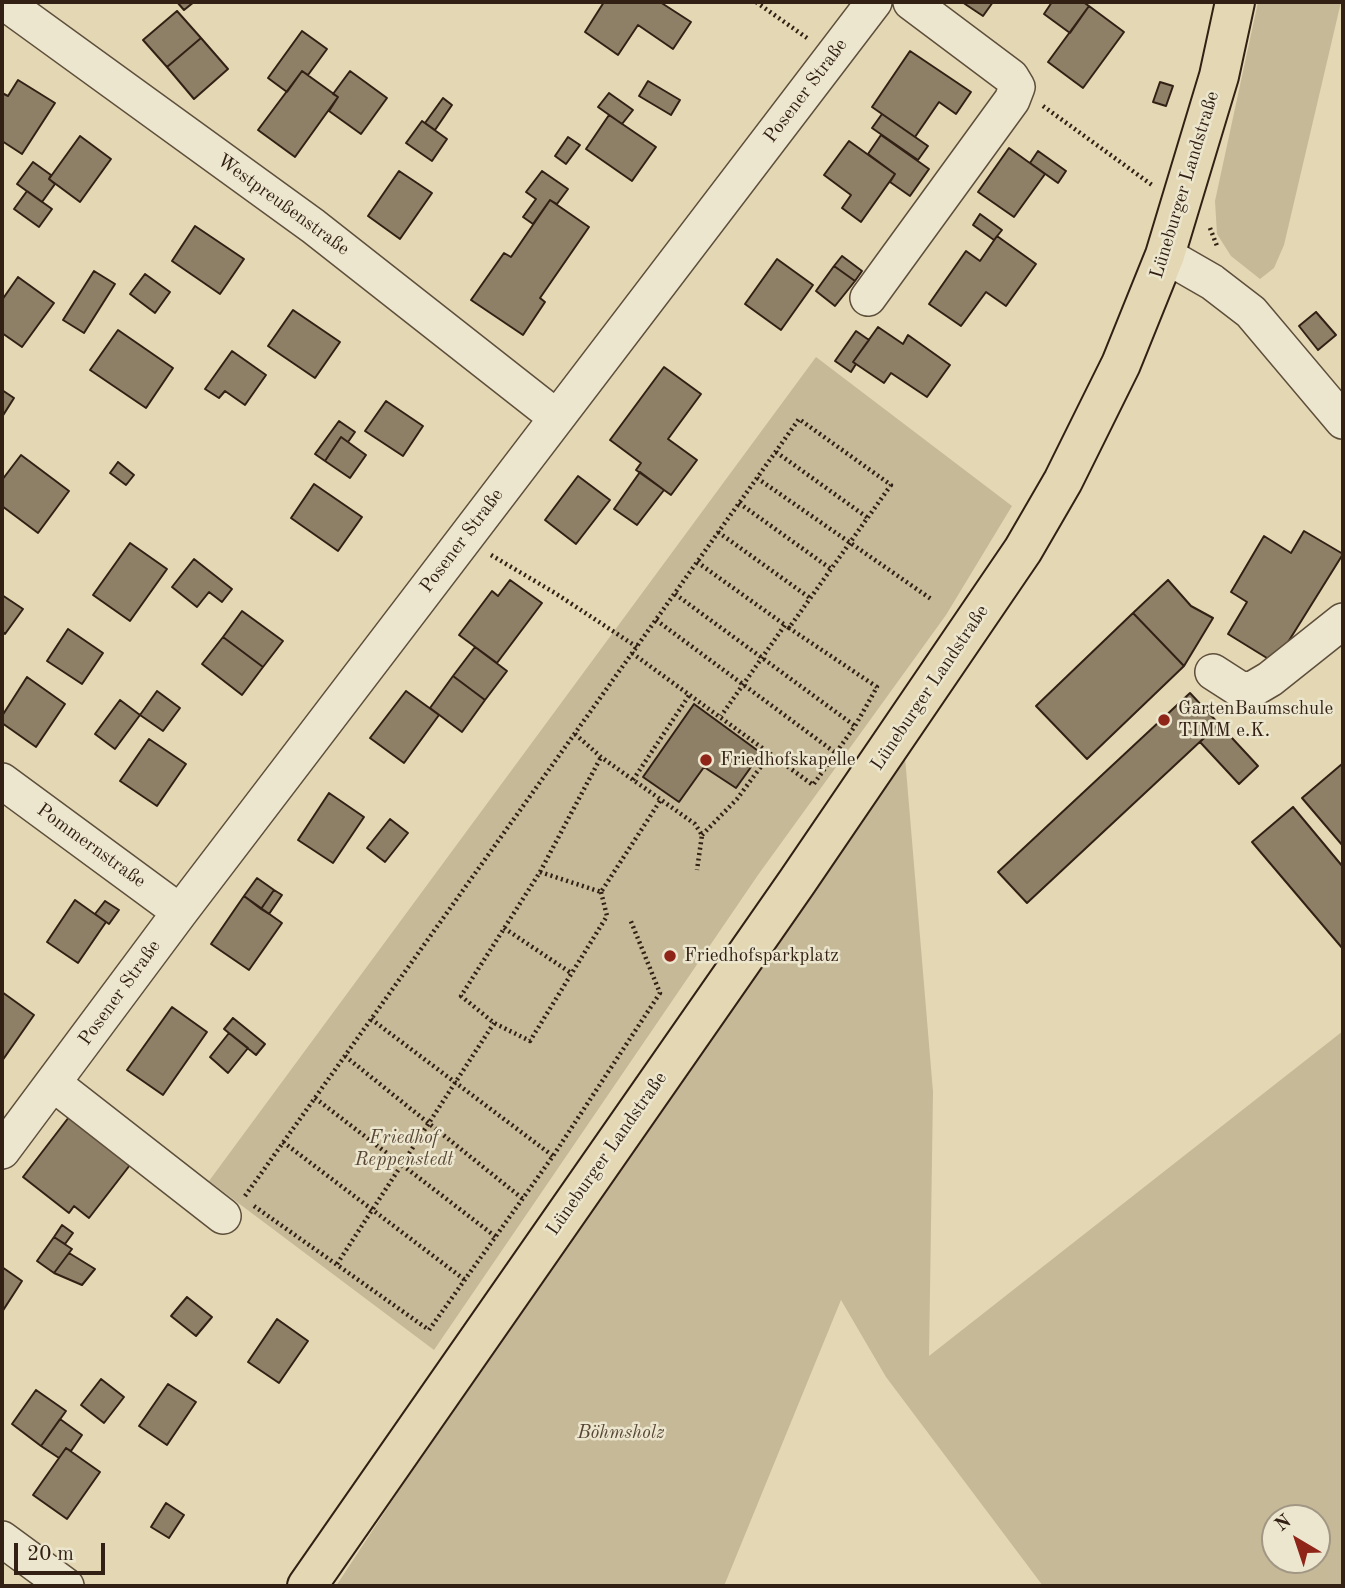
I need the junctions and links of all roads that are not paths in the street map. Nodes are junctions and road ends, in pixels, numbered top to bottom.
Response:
1 (4, 2) edge
2 (874, 2) edge
3 (911, 2) edge
4 (1235, 2) edge
5 (1166, 255) junction
6 (868, 298) dead end
7 (556, 416) junction
8 (1343, 421) edge
9 (1343, 621) edge
10 (1213, 672) dead end
11 (2, 780) edge
12 (180, 912) junction
13 (54, 1084) junction
14 (2, 1151) edge
15 (223, 1216) dead end
16 (2, 1539) edge
17 (66, 1586) edge
18 (307, 1586) edge

1 - 7 street, Westpreußenstraße
2 - 7 street, Posener Straße
3 - 6 street
4 - 5 main road, Lüneburger Landstraße
5 - 8 street
5 - 18 main road, Lüneburger Landstraße
7 - 12 street, Posener Straße
9 - 10 street
11 - 12 street, Pommernstraße
12 - 13 street, Posener Straße
13 - 14 street, Posener Straße
13 - 15 street
16 - 17 street

